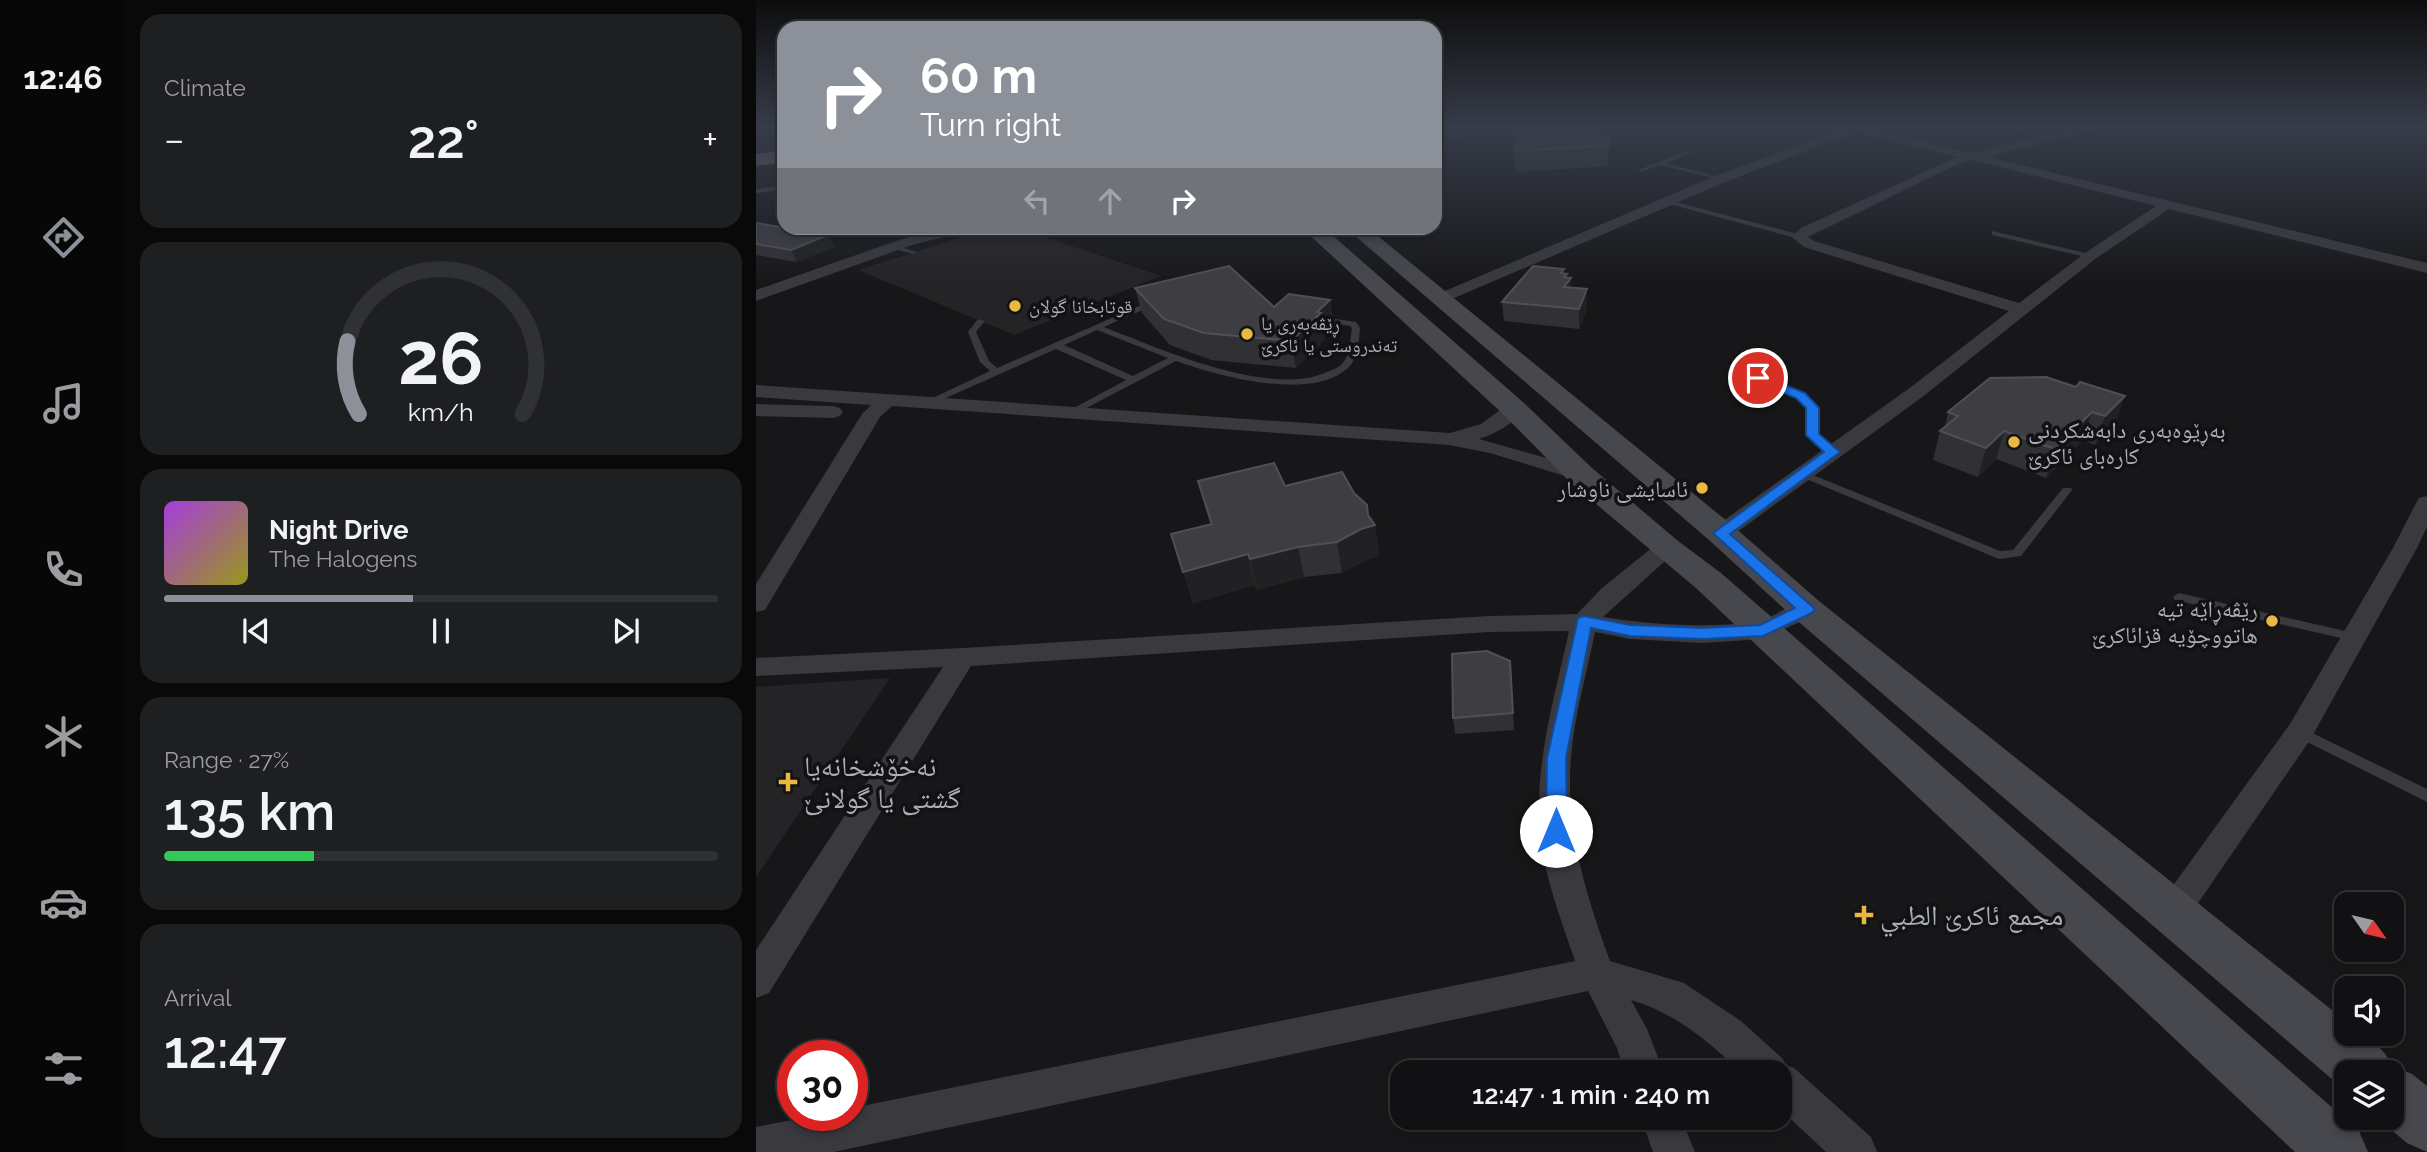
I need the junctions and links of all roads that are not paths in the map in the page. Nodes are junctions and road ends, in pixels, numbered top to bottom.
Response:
1 (1718, 180) edge
2 (1914, 180) edge
3 (2074, 180) edge
4 (777, 189) edge
5 (756, 191) edge
6 (1668, 202) junction
7 (2169, 203) junction
8 (1996, 233) dead end
9 (936, 235) edge
10 (1341, 235) edge
11 (1343, 235) edge
12 (1798, 237) junction
13 (894, 246) junction
14 (913, 252) dead end
15 (2090, 256) junction
16 (2427, 268) edge
17 (756, 296) edge
18 (1165, 298) edge
19 (1439, 299) junction
20 (2020, 309) junction
21 (1302, 315) edge
22 (981, 321) dead end
23 (1097, 327) junction
24 (1058, 346) junction
25 (1175, 357) junction
26 (996, 372) junction
27 (1758, 378) dead end
28 (1133, 380) junction
29 (756, 391) edge
30 (927, 403) junction
31 (879, 407) junction
32 (1514, 409) junction
33 (756, 410) edge
34 (1075, 411) junction
35 (1449, 439) junction
36 (1833, 452) junction
37 (1803, 474) junction
38 (1581, 475) junction
39 (2067, 490) dead end
40 (2427, 503) edge
41 (1721, 533) junction
42 (1666, 548) junction
43 (2179, 597) dead end
44 (756, 604) edge
45 (1806, 609) junction
46 (1584, 622) junction
47 (1763, 630) junction
48 (2354, 637) junction
49 (963, 657) junction
50 (756, 667) edge
51 (2300, 732) junction
52 (2427, 796) edge
53 (2173, 912) junction
54 (1597, 973) junction
55 (756, 981) edge
56 (1640, 1060) edge
57 (1755, 1060) edge
58 (2351, 1060) edge
59 (1792, 1093) edge
60 (2404, 1104) edge
61 (2427, 1123) edge
62 (1666, 1130) edge
63 (756, 1149) edge
64 (1674, 1152) edge
65 (1856, 1152) edge
66 (2338, 1152) edge

1 - 6 street
2 - 12 street
3 - 7 street
4 - 5 lane
6 - 12 lane
6 - 19 street
7 - 15 street
7 - 16 street
8 - 15 lane
9 - 13 street
10 - 32 street
11 - 19 street
12 - 20 street
13 - 14 lane
13 - 17 street
15 - 20 street
18 - 23 lane
19 - 41 street
20 - 36 street
21 - 25 lane
22 - 26 lane
23 - 24 lane
23 - 25 lane
24 - 26 lane
24 - 28 lane
25 - 28 lane
26 - 30 lane
27 - 36 lane
28 - 34 lane
29 - 31 street
30 - 31 street
30 - 34 street
31 - 33 street
31 - 44 street
32 - 35 street
32 - 38 street
34 - 35 street
35 - 38 street
36 - 37 street
37 - 39 lane
37 - 41 street
38 - 42 street
40 - 48 street
41 - 45 street
42 - 46 street
42 - 47 street
43 - 48 lane
45 - 47 street
45 - 53 street
46 - 47 street
46 - 49 street
46 - 54 street
47 - 66 street
48 - 51 street
49 - 50 street
49 - 55 street
51 - 52 lane
51 - 53 street
53 - 58 street
54 - 56 street
54 - 57 street
54 - 63 street
59 - 65 street
60 - 61 street
62 - 64 street

